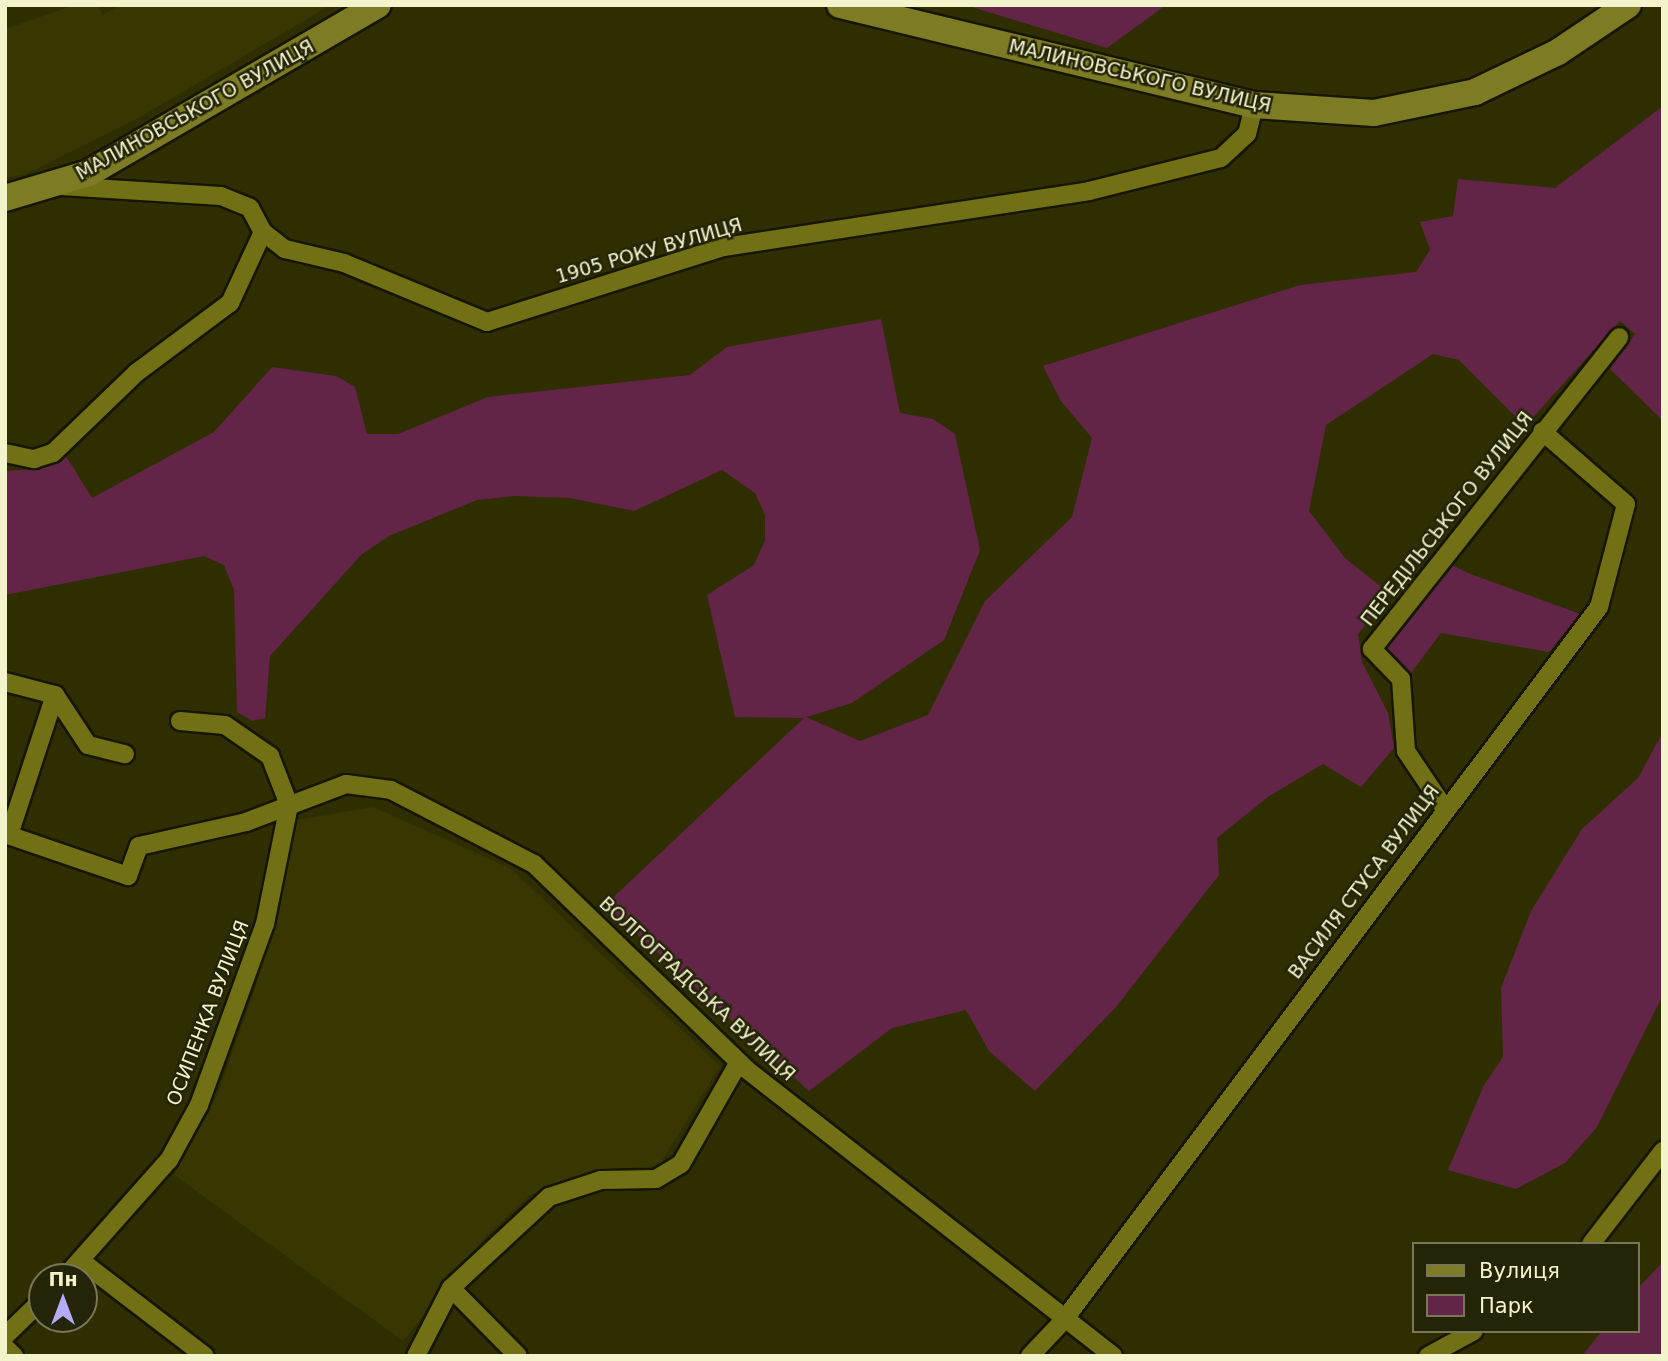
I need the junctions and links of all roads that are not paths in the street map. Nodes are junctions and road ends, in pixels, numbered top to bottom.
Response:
1 (379, 5) edge
2 (840, 5) edge
3 (1628, 5) edge
4 (1254, 105) junction
5 (56, 186) junction
6 (5, 198) edge
7 (264, 232) junction
8 (1619, 337) dead end
9 (1542, 431) junction
10 (5, 453) edge
11 (5, 682) edge
12 (55, 695) junction
13 (180, 720) dead end
14 (125, 754) dead end
15 (289, 805) junction
16 (1445, 809) junction
17 (7, 834) edge
18 (739, 1062) junction
19 (1663, 1151) edge
20 (1593, 1242) edge
21 (81, 1261) joint
22 (451, 1287) junction
23 (28, 1314) edge
24 (1064, 1320) junction
25 (1470, 1333) edge
26 (5, 1336) edge
27 (5, 1347) edge
28 (14, 1356) edge
29 (205, 1356) edge
30 (416, 1356) edge
31 (518, 1356) edge
32 (1030, 1356) edge
33 (1113, 1356) edge
34 (1428, 1356) edge

1 - 5 main road, МАЛИНОВСЬКОГО ВУЛИЦЯ
2 - 4 main road, МАЛИНОВСЬКОГО ВУЛИЦЯ
3 - 4 main road, МАЛИНОВСЬКОГО ВУЛИЦЯ
4 - 7 street, 1905 РОКУ ВУЛИЦЯ
5 - 6 main road, МАЛИНОВСЬКОГО ВУЛИЦЯ
5 - 7 street, 1905 РОКУ ВУЛИЦЯ
7 - 10 street
8 - 9 street, ПЕРЕДІЛЬСЬКОГО ВУЛИЦЯ
9 - 16 street, ПЕРЕДІЛЬСЬКОГО ВУЛИЦЯ
9 - 16 street, ВАСИЛЯ СТУСА ВУЛИЦЯ
11 - 12 street
12 - 14 street
12 - 17 street
13 - 15 street
15 - 17 street, ВОЛГОГРАДСЬКА ВУЛИЦЯ
15 - 18 street, ВОЛГОГРАДСЬКА ВУЛИЦЯ
15 - 21 street, ОСИПЕНКА ВУЛИЦЯ
16 - 24 street, ВАСИЛЯ СТУСА ВУЛИЦЯ
18 - 22 street
18 - 24 street, ВОЛГОГРАДСЬКА ВУЛИЦЯ
19 - 20 street
21 - 29 street
22 - 30 street
22 - 31 street
23 - 26 street
24 - 32 street, ВАСИЛЯ СТУСА ВУЛИЦЯ
24 - 33 street, ВОЛГОГРАДСЬКА ВУЛИЦЯ
25 - 34 street
27 - 28 street

